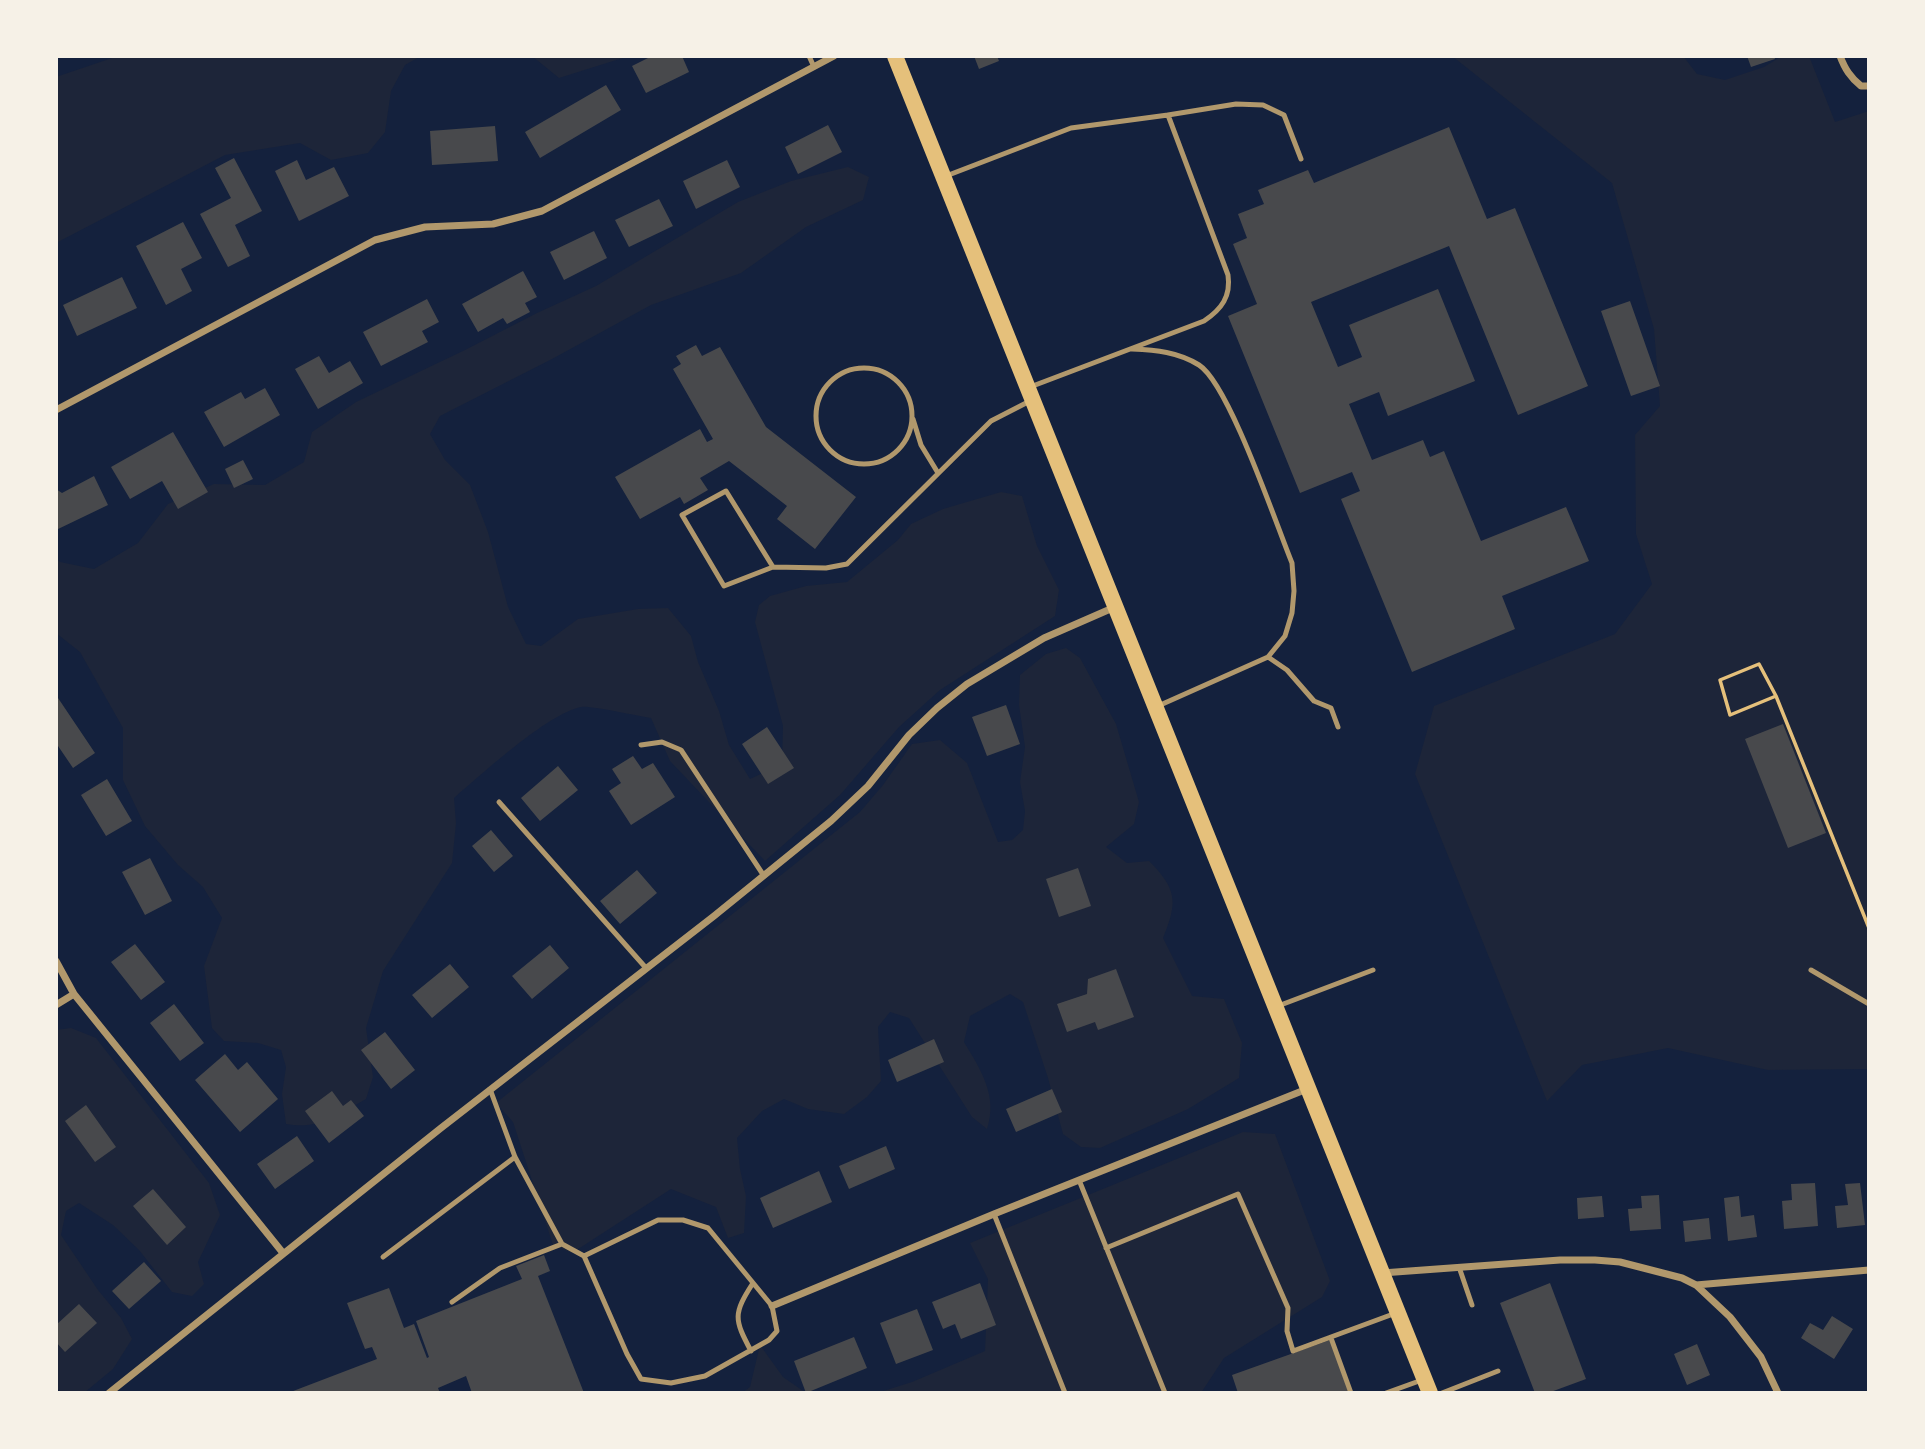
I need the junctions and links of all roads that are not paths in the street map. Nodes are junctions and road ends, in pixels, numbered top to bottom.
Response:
1 (809, 56) edge
2 (834, 56) edge
3 (895, 56) edge
4 (1840, 56) edge
5 (814, 67) junction
6 (1865, 86) edge
7 (1168, 115) junction
8 (1301, 159) dead end
9 (943, 177) junction
10 (1129, 349) junction
11 (1030, 394) junction
12 (56, 410) edge
13 (912, 416) junction
14 (939, 474) junction
15 (774, 567) junction
16 (1115, 607) junction
17 (1268, 657) junction
18 (1155, 707) junction
19 (1338, 727) dead end
20 (641, 745) dead end
21 (499, 802) dead end
22 (764, 876) junction
23 (56, 961) edge
24 (646, 968) junction
25 (1373, 970) dead end
26 (1811, 970) dead end
27 (74, 994) junction
28 (1869, 1004) edge
29 (56, 1005) edge
30 (1276, 1007) junction
31 (490, 1089) junction
32 (1308, 1089) junction
33 (515, 1157) junction
34 (1079, 1180) junction
35 (994, 1214) junction
36 (562, 1244) junction
37 (1106, 1248) junction
38 (284, 1253) junction
39 (584, 1256) junction
40 (383, 1257) dead end
41 (1459, 1267) junction
42 (1869, 1270) edge
43 (1382, 1273) junction
44 (753, 1283) junction
45 (1696, 1285) junction
46 (452, 1302) dead end
47 (1472, 1305) dead end
48 (772, 1306) junction
49 (1398, 1313) junction
50 (1331, 1338) junction
51 (751, 1351) junction
52 (1498, 1371) dead end
53 (1427, 1386) edge
54 (109, 1393) edge
55 (1065, 1393) edge
56 (1165, 1393) edge
57 (1351, 1393) edge
58 (1386, 1393) edge
59 (1442, 1393) edge
60 (1778, 1393) edge

1 - 5 lane
2 - 5 street
3 - 9 main road
4 - 6 street
5 - 12 street
7 - 8 lane
7 - 9 lane
7 - 10 lane
9 - 11 main road
10 - 11 lane
10 - 17 lane
11 - 14 lane
11 - 16 main road
13 - 13 lane
13 - 14 lane
14 - 15 lane
15 - 15 lane
16 - 18 main road
16 - 22 street
17 - 18 lane
17 - 19 lane
18 - 30 main road
20 - 22 lane
21 - 24 lane
22 - 24 street
23 - 27 street
24 - 31 street
25 - 30 lane
26 - 28 lane
27 - 29 street
27 - 38 street
30 - 32 main road
31 - 33 lane
31 - 38 street
32 - 34 street
32 - 43 main road
33 - 36 lane
33 - 40 lane
34 - 35 street
34 - 37 lane
35 - 48 street
35 - 55 lane
36 - 39 lane
36 - 46 lane
37 - 50 lane
37 - 56 lane
38 - 54 street
39 - 44 lane
39 - 51 lane
41 - 43 street
41 - 45 street
41 - 47 lane
42 - 45 street
43 - 49 main road
44 - 48 lane
44 - 51 lane
45 - 60 street
48 - 51 lane
49 - 50 lane
49 - 53 main road
50 - 57 lane
52 - 59 lane
53 - 58 lane

